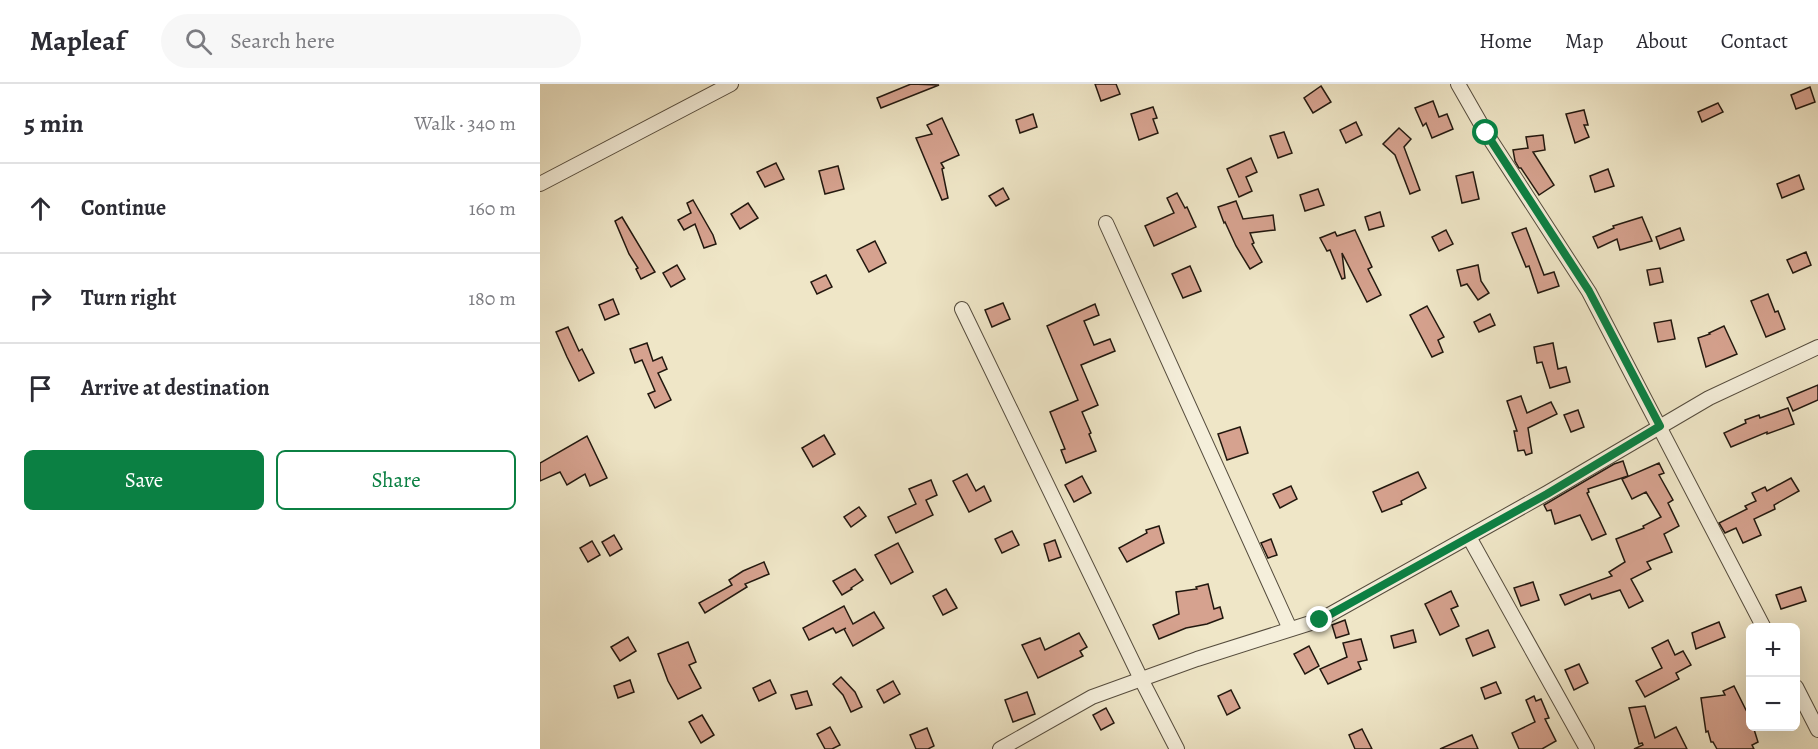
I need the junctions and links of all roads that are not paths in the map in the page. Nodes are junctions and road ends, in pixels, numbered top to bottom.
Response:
1 (731, 84) edge
2 (1458, 84) edge
3 (540, 184) edge
4 (1106, 223) dead end
5 (962, 309) dead end
6 (1818, 347) edge
7 (1660, 426) junction
8 (1469, 537) junction
9 (1762, 623) edge
10 (1290, 630) junction
11 (1141, 679) junction
12 (1800, 695) edge
13 (1818, 730) edge
14 (1000, 749) edge
15 (1177, 749) edge
16 (1587, 749) edge

1 - 3 street
2 - 7 street
4 - 10 street
5 - 11 street
6 - 7 street
7 - 8 street
7 - 9 street
8 - 10 street
8 - 16 street
10 - 11 street
11 - 14 street
11 - 15 street
12 - 13 street

